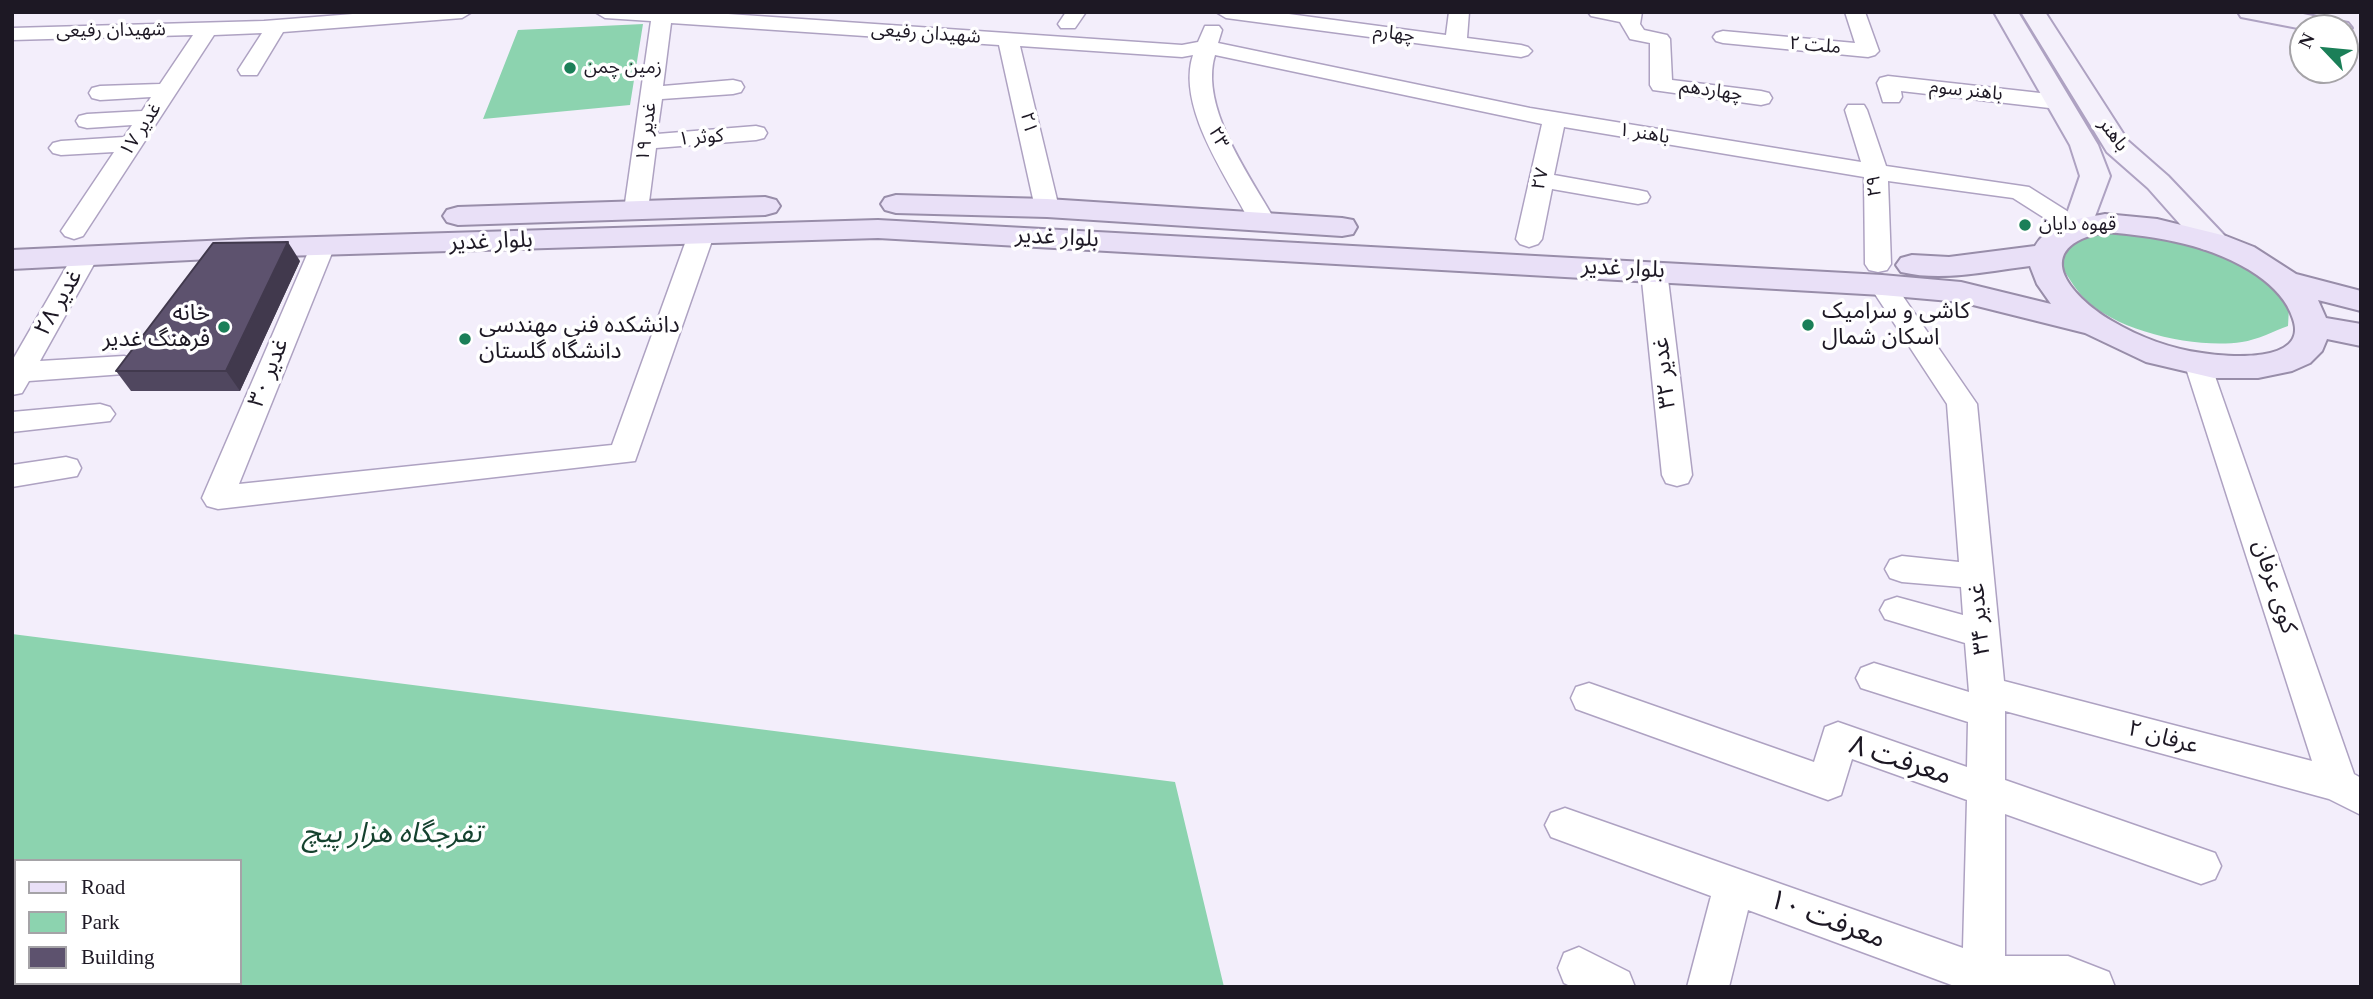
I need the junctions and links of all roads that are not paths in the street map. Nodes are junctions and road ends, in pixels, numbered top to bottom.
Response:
1 (462, 12) edge
2 (605, 12) edge
3 (858, 12) edge
4 (1220, 12) edge
5 (1226, 12) edge
6 (1459, 12) edge
7 (1598, 12) edge
8 (1855, 12) edge
9 (2006, 12) edge
10 (2033, 12) edge
11 (2250, 12) edge
12 (662, 14) edge
13 (1631, 15) edge
14 (332, 17) edge
15 (2289, 19) edge
16 (837, 20) edge
17 (276, 27) junction
18 (207, 29) junction
19 (12, 34) edge
20 (1723, 37) dead end
21 (1008, 39) junction
22 (1456, 42) junction
23 (1205, 47) junction
24 (1521, 51) dead end
25 (249, 70) dead end
26 (708, 73) dead end
27 (653, 85) junction
28 (733, 87) dead end
29 (167, 90) junction
30 (100, 93) dead end
31 (1891, 97) dead end
32 (1760, 98) dead end
33 (2058, 102) junction
34 (1857, 110) dead end
35 (150, 117) junction
36 (1554, 119) junction
37 (87, 121) dead end
38 (756, 133) dead end
39 (646, 142) junction
40 (131, 145) junction
41 (61, 148) dead end
42 (1876, 172) junction
43 (1541, 180) junction
44 (1638, 197) dead end
45 (1047, 208) junction
46 (636, 210) junction
47 (1263, 222) junction
48 (2077, 228) junction
49 (12, 234) edge
50 (701, 235) junction
51 (1529, 239) junction
52 (2213, 242) junction
53 (80, 244) junction
54 (321, 248) junction
55 (2046, 254) junction
56 (12, 260) edge
57 (1654, 271) junction
58 (1880, 275) junction
59 (2284, 281) junction
60 (2361, 302) edge
61 (2097, 326) junction
62 (2314, 326) junction
63 (2361, 335) edge
64 (124, 365) edge
65 (2199, 365) junction
66 (16, 379) edge
67 (100, 414) dead end
68 (12, 422) edge
69 (66, 468) dead end
70 (1677, 475) dead end
71 (12, 476) edge
72 (1902, 569) dead end
73 (1976, 576) junction
74 (1897, 610) dead end
75 (1980, 633) junction
76 (1874, 678) dead end
77 (1589, 698) dead end
78 (1987, 702) junction
79 (1987, 790) junction
80 (2350, 791) edge
81 (1565, 825) dead end
82 (2201, 866) dead end
83 (1734, 886) junction
84 (1984, 976) junction
85 (2077, 984) edge
86 (1708, 987) edge

1 - 14 street, شهیدان رفیعی
2 - 12 street, شهیدان رفیعی
3 - 16 street
4 - 23 street, ۲۳
5 - 22 street, چهارم
6 - 22 street
7 - 13 street
8 - 20 street, ۲ ملت
9 - 33 main road, باهنر
10 - 52 main road, باهنر
11 - 15 main road
12 - 16 street, شهیدان رفیعی
12 - 27 street, ۱۹ غدیر
13 - 32 street, چهاردهم
14 - 17 street, شهیدان رفیعی
16 - 21 street, شهیدان رفیعی
17 - 18 street, شهیدان رفیعی
17 - 25 street
18 - 19 street, شهیدان رفیعی
18 - 29 street, ۱۷ غدیر
21 - 23 street, شهیدان رفیعی
21 - 45 street, ۲۱
22 - 24 street, چهارم
23 - 36 street, باهنر ۱
23 - 47 street, ۲۳
26 - 27 street
27 - 28 street
27 - 39 street, ۱۹ غدیر
29 - 30 street
29 - 35 street, ۱۷ غدیر
31 - 33 street, باهنر سوم
33 - 48 main road, باهنر
34 - 42 street, ۲۹
35 - 37 street
35 - 40 street, ۱۷ غدیر
36 - 42 street, باهنر ۱
36 - 43 street, ۲۷
38 - 39 street, ۱ کوثر
39 - 46 street, ۱۹ غدیر
40 - 41 street
40 - 53 street, ۱۷ غدیر
42 - 48 street, باهنر ۱
42 - 58 street, ۲۹
43 - 44 street
43 - 51 street, ۲۷
45 - 46 main road, بلوار غدیر
45 - 47 main road, بلوار غدیر
46 - 53 main road, بلوار غدیر
47 - 51 main road, بلوار غدیر
48 - 52 main road
48 - 55 main road
49 - 53 main road, بلوار غدیر
50 - 54 main road, بلوار غدیر
50 - 54 street, غدیر ۳۰
50 - 57 main road, بلوار غدیر
51 - 58 main road, بلوار غدیر
52 - 59 main road
53 - 54 main road, بلوار غدیر
53 - 56 main road, بلوار غدیر
53 - 66 street, ۲۸ غدیر
55 - 58 main road, بلوار غدیر
55 - 61 main road
57 - 58 main road, بلوار غدیر
57 - 70 street, ۳۲ غدیر
58 - 61 main road, بلوار غدیر
58 - 73 street, ۳۴ غدیر
59 - 60 main road
59 - 62 main road
61 - 65 main road
62 - 63 main road
62 - 65 main road
64 - 66 street
65 - 80 street, کوی عرفان
67 - 68 street
69 - 71 street
72 - 73 street
73 - 75 street, ۳۴ غدیر
74 - 75 street
75 - 78 street, ۳۴ غدیر
76 - 78 street, ۲ عرفان
77 - 79 street, معرفت ۸
78 - 79 street, ۳۴ غدیر
78 - 80 street, ۲ عرفان
79 - 82 street, معرفت ۸
79 - 84 street, ۳۴ غدیر
81 - 83 street, معرفت ۱۰
83 - 84 street, معرفت ۱۰
83 - 86 street
84 - 85 street, معرفت ۱۰

